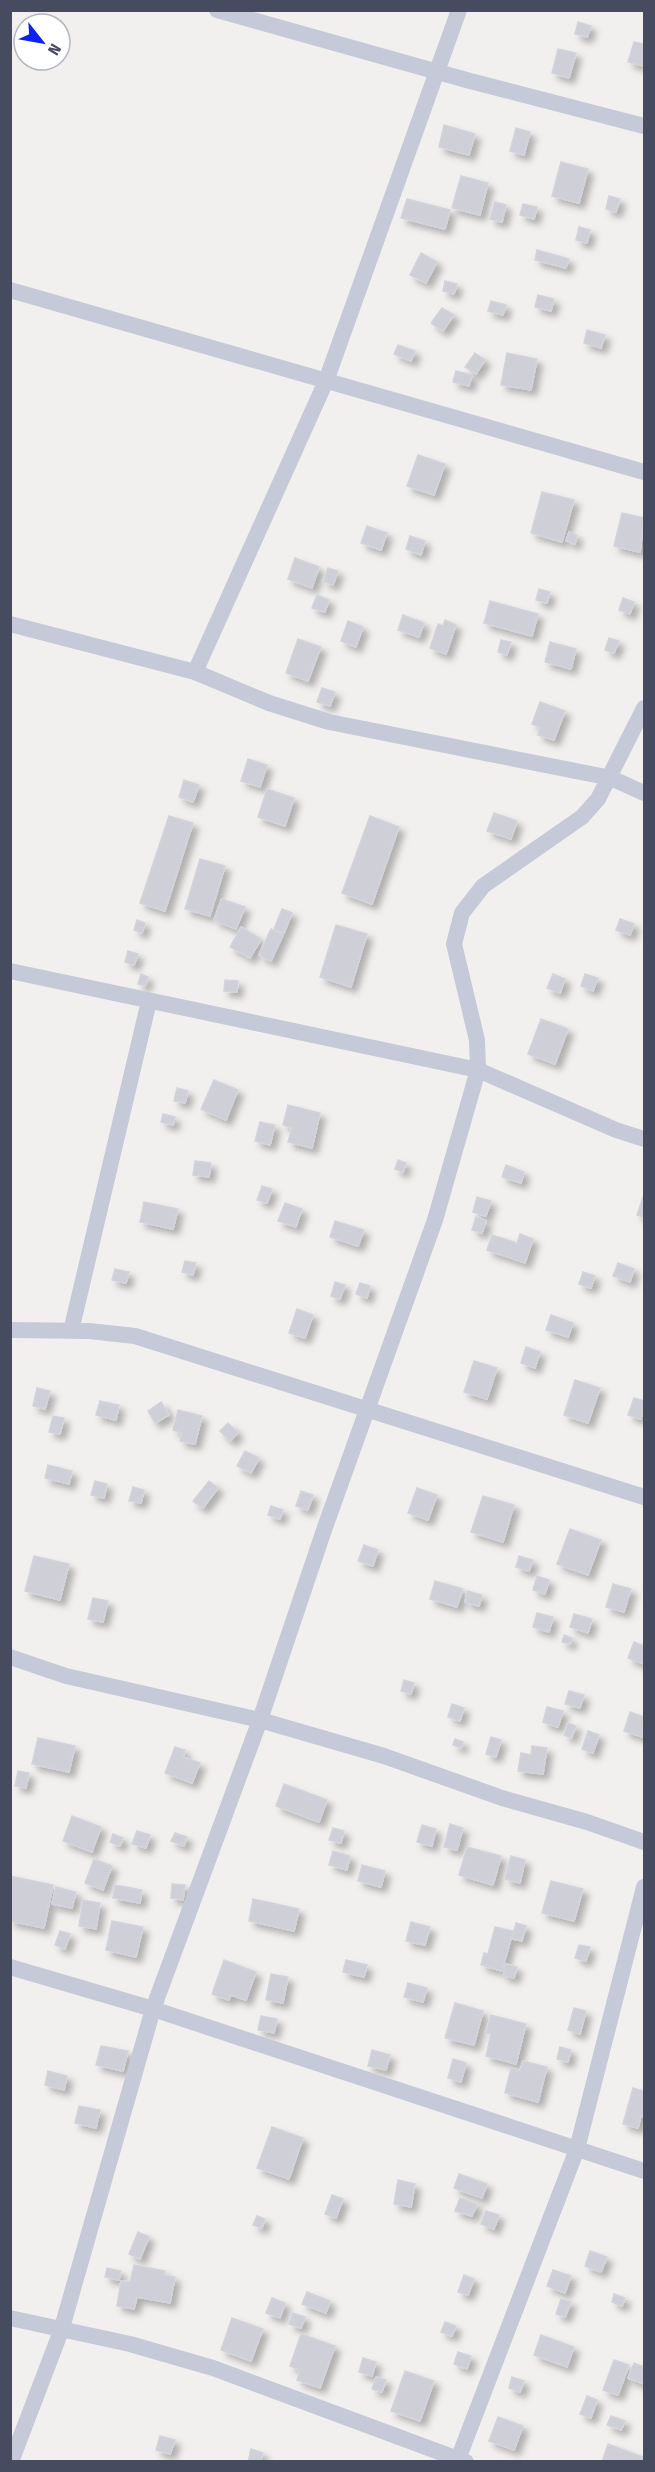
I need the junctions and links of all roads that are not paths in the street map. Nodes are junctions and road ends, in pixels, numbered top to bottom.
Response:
1 (217, 10) edge
2 (459, 10) edge
3 (438, 71) junction
4 (645, 126) edge
5 (10, 290) edge
6 (326, 381) junction
7 (645, 472) edge
8 (10, 624) edge
9 (195, 672) junction
10 (645, 708) edge
11 (611, 778) junction
12 (645, 793) edge
13 (10, 971) edge
14 (149, 1001) junction
15 (478, 1070) junction
16 (645, 1139) edge
17 (10, 1330) edge
18 (71, 1331) junction
19 (367, 1410) junction
20 (645, 1497) edge
21 (10, 1657) edge
22 (260, 1720) junction
23 (645, 1842) edge
24 (645, 1887) edge
25 (10, 1967) edge
26 (153, 2009) junction
27 (577, 2149) junction
28 (645, 2171) edge
29 (10, 2318) edge
30 (61, 2331) junction
31 (461, 2460) edge
32 (11, 2462) edge

1 - 3 street
2 - 3 street
3 - 4 street
3 - 6 street
5 - 6 street
6 - 7 street
6 - 9 street
8 - 9 street
9 - 11 street
10 - 11 street
11 - 12 street
11 - 15 street
13 - 14 street
14 - 15 street
14 - 18 street
15 - 16 street
15 - 19 street
17 - 18 street
18 - 19 street
19 - 20 street
19 - 22 street
21 - 22 street
22 - 23 street
22 - 26 street
24 - 27 street
25 - 26 street
26 - 27 street
26 - 30 street
27 - 28 street
27 - 31 street
29 - 30 street
30 - 31 street
30 - 32 street

